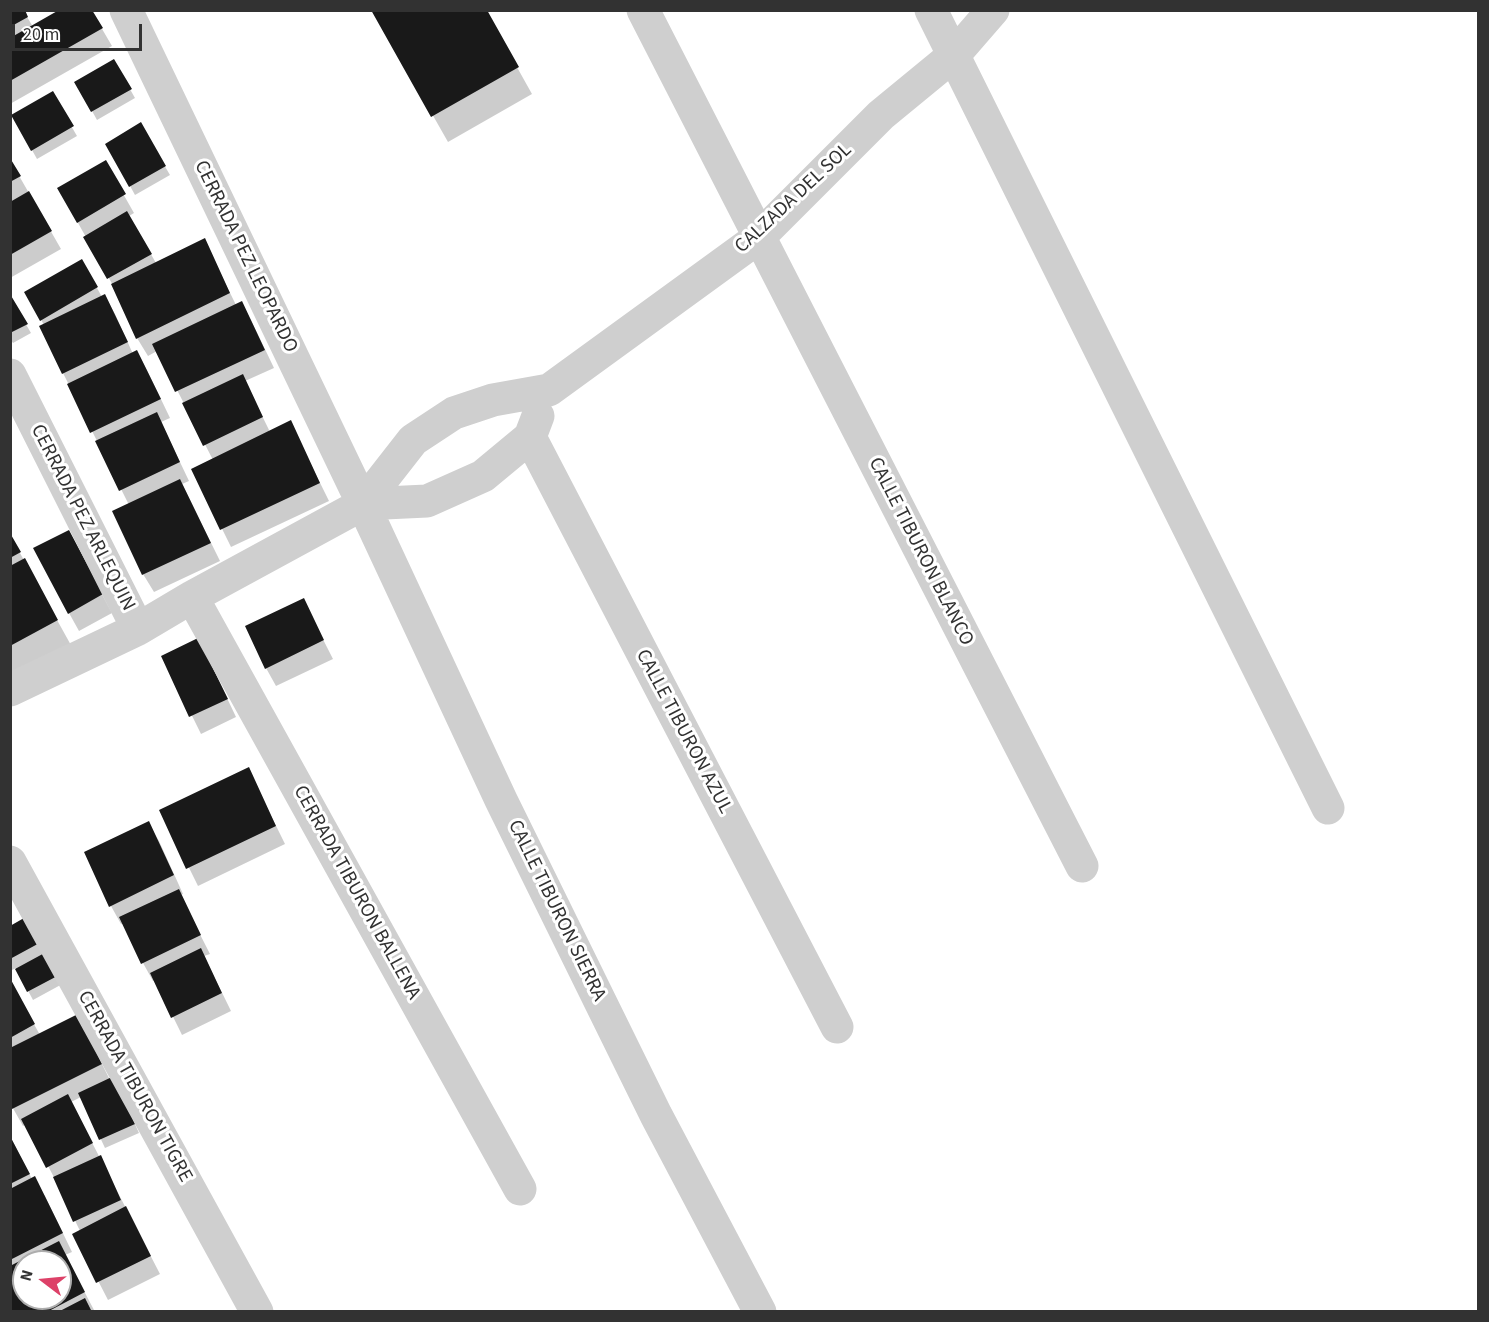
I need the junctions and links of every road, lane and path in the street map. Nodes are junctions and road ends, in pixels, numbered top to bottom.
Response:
1 (126, 10) edge
2 (643, 10) edge
3 (931, 10) edge
4 (993, 10) edge
5 (954, 55) junction
6 (758, 238) junction
7 (10, 375) edge
8 (549, 390) junction
9 (530, 437) junction
10 (363, 504) junction
11 (192, 597) junction
12 (138, 629) junction
13 (10, 690) edge
14 (1328, 808) dead end
15 (10, 862) edge
16 (1082, 866) dead end
17 (837, 1027) dead end
18 (520, 1189) dead end
19 (257, 1311) edge
20 (760, 1311) edge

1 - 10 street, CERRADA PEZ LEOPARDO
2 - 6 street, CALLE TIBURON BLANCO
3 - 5 street
4 - 5 street, CALZADA DEL SOL
5 - 6 street, CALZADA DEL SOL
5 - 14 street
6 - 8 street, CALZADA DEL SOL
6 - 16 street, CALLE TIBURON BLANCO
7 - 12 street, CERRADA PEZ ARLEQUIN
8 - 9 street
8 - 10 street
9 - 10 street
9 - 17 street, CALLE TIBURON AZUL
10 - 11 street
10 - 20 street, CALLE TIBURON SIERRA
11 - 12 street
11 - 18 street, CERRADA TIBURON BALLENA
12 - 13 street
15 - 19 street, CERRADA TIBURON TIGRE

